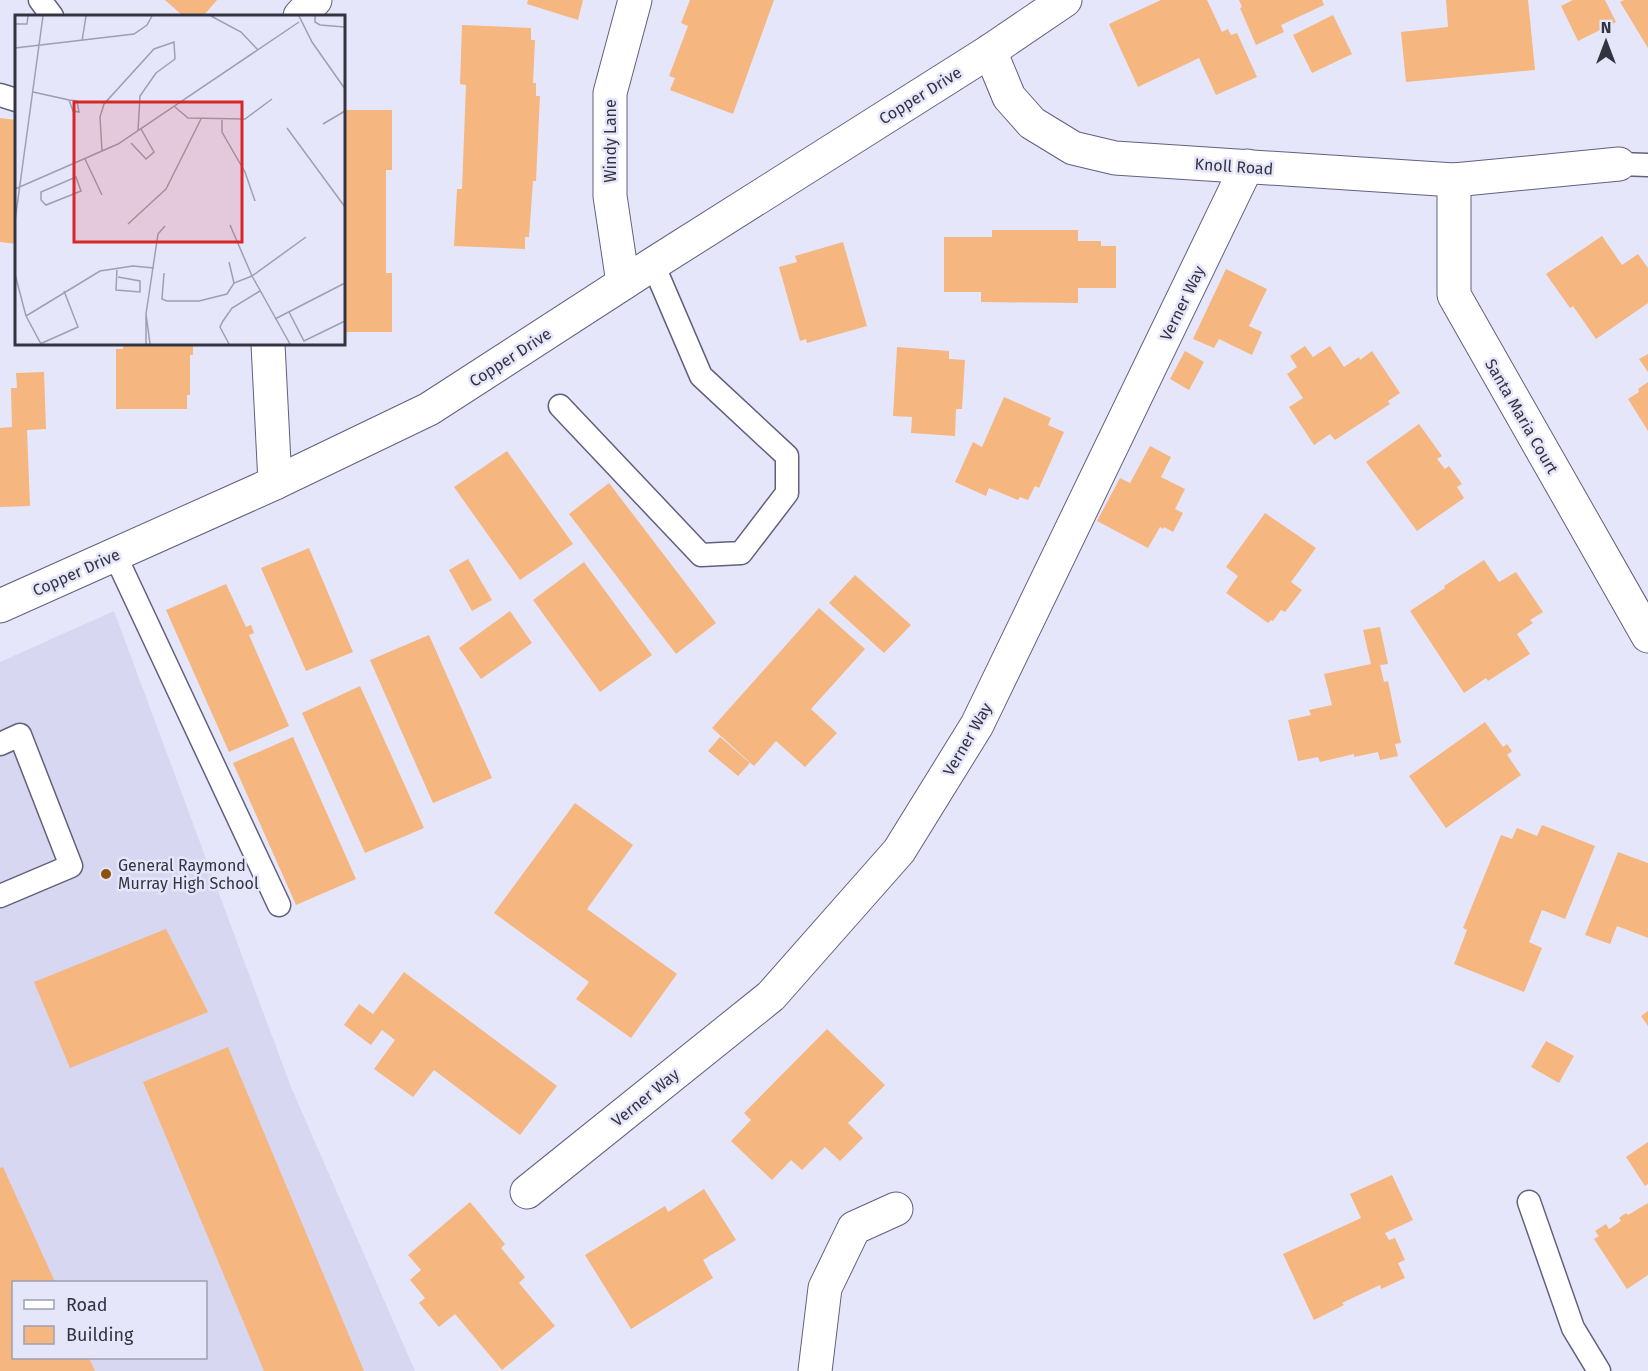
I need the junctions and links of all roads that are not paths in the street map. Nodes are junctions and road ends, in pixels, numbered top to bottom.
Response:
1 (40, 0) edge
2 (315, 0) edge
3 (635, 0) edge
4 (1065, 0) edge
5 (51, 15) edge
6 (301, 15) edge
7 (990, 51) junction
8 (0, 95) edge
9 (15, 100) edge
10 (1634, 164) edge
11 (1247, 166) junction
12 (1454, 180) junction
13 (653, 264) junction
14 (623, 284) junction
15 (268, 345) edge
16 (560, 406) dead end
17 (275, 483) junction
18 (115, 555) junction
19 (0, 606) edge
20 (1648, 636) edge
21 (0, 744) edge
22 (0, 896) edge
23 (279, 905) dead end
24 (527, 1192) dead end
25 (1529, 1203) dead end
26 (896, 1209) dead end
27 (815, 1371) edge
28 (1599, 1371) edge

1 - 5 lane
2 - 6 street
3 - 14 street, Windy Lane
4 - 7 street
7 - 11 street, Knoll Road
7 - 13 street, Copper Drive
8 - 9 lane
10 - 12 street, Knoll Road
11 - 12 street, Knoll Road
11 - 24 street, Verner Way
12 - 20 street, Santa Maria Court
13 - 14 street, Copper Drive
13 - 16 lane
14 - 17 street, Copper Drive
15 - 17 street
17 - 18 street, Copper Drive
18 - 19 street, Copper Drive
18 - 23 lane
21 - 22 lane
25 - 28 lane
26 - 27 street

